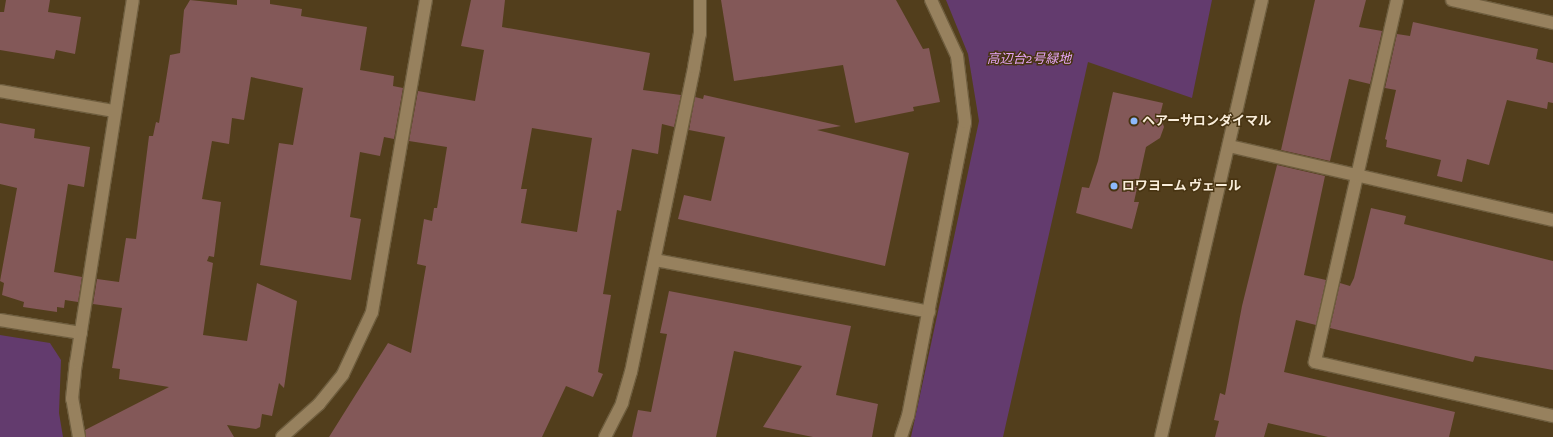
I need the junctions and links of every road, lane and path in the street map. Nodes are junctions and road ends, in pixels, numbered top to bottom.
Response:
1 (133, 0) edge
2 (426, 0) edge
3 (700, 0) edge
4 (931, 0) edge
5 (1262, 0) edge
6 (1397, 0) edge
7 (1452, 0) edge
8 (1553, 23) edge
9 (0, 91) edge
10 (114, 111) junction
11 (1229, 146) junction
12 (1358, 175) junction
13 (1553, 220) edge
14 (655, 260) junction
15 (929, 312) junction
16 (0, 320) edge
17 (81, 333) junction
18 (1553, 416) edge
19 (79, 437) edge
20 (282, 437) edge
21 (605, 437) edge
22 (901, 437) edge
23 (1161, 437) edge

1 - 10 street
2 - 20 street
3 - 14 street
4 - 15 street
5 - 11 street
6 - 12 street
7 - 8 street
9 - 10 street
10 - 17 street
11 - 12 street
11 - 23 street
12 - 13 street
12 - 18 street
14 - 15 street
14 - 21 street
15 - 22 street
16 - 17 street
17 - 19 street

